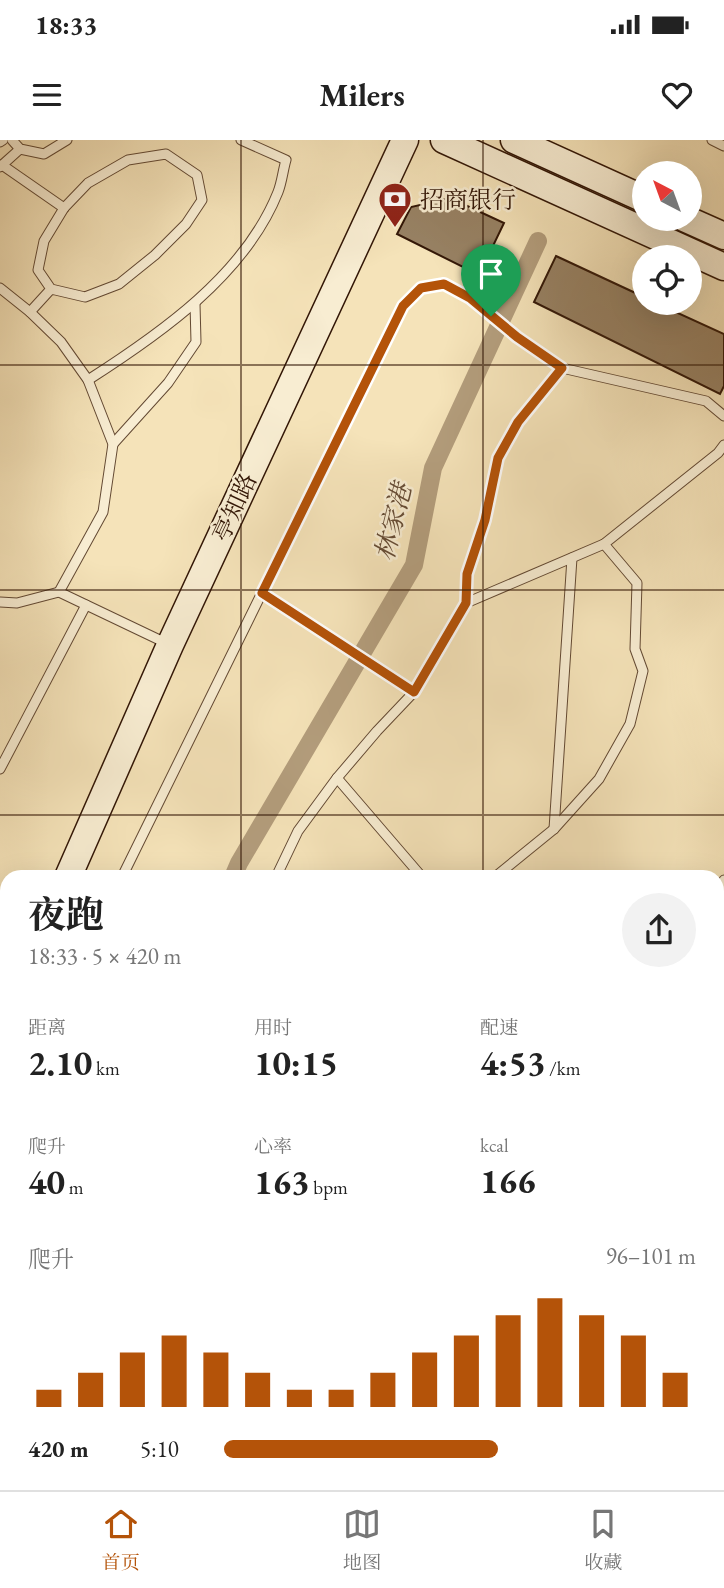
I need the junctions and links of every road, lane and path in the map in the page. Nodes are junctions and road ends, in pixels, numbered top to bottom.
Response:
1 (12, 140) edge
2 (67, 140) edge
3 (241, 140) edge
4 (405, 140) edge
5 (444, 140) edge
6 (514, 140) edge
7 (712, 140) edge
8 (724, 146) edge
9 (20, 149) junction
10 (1, 166) edge
11 (632, 194) edge
12 (64, 208) junction
13 (702, 226) edge
14 (724, 236) edge
15 (724, 267) edge
16 (0, 288) edge
17 (51, 289) junction
18 (195, 304) junction
19 (30, 312) junction
20 (562, 368) junction
21 (88, 380) junction
22 (724, 416) edge
23 (113, 444) junction
24 (724, 445) edge
25 (604, 544) junction
26 (572, 558) junction
27 (60, 592) junction
28 (262, 593) junction
29 (0, 602) edge
30 (466, 603) junction
31 (86, 605) junction
32 (170, 645) junction
33 (414, 692) junction
34 (0, 769) edge
35 (337, 778) junction
36 (554, 829) junction
37 (71, 870) edge
38 (125, 870) edge
39 (278, 870) edge
40 (416, 870) edge
41 (504, 870) edge

1 - 9 lane
2 - 9 lane
3 - 18 lane
4 - 32 street, 亭知路
5 - 15 street
6 - 11 street
7 - 8 lane
9 - 10 lane
10 - 12 lane
12 - 17 lane
12 - 17 lane
13 - 14 street
16 - 19 lane
17 - 19 lane
18 - 21 lane
18 - 23 lane
19 - 21 lane
20 - 22 lane
20 - 28 lane
20 - 30 lane
21 - 23 lane
23 - 27 lane
24 - 25 lane
25 - 26 lane
25 - 36 lane
26 - 30 lane
26 - 36 lane
27 - 29 lane
27 - 31 lane
28 - 33 lane
28 - 38 lane
30 - 33 lane
31 - 32 lane
31 - 34 lane
32 - 37 street, 亭知路
33 - 35 lane
35 - 39 lane
35 - 40 lane
36 - 41 lane

